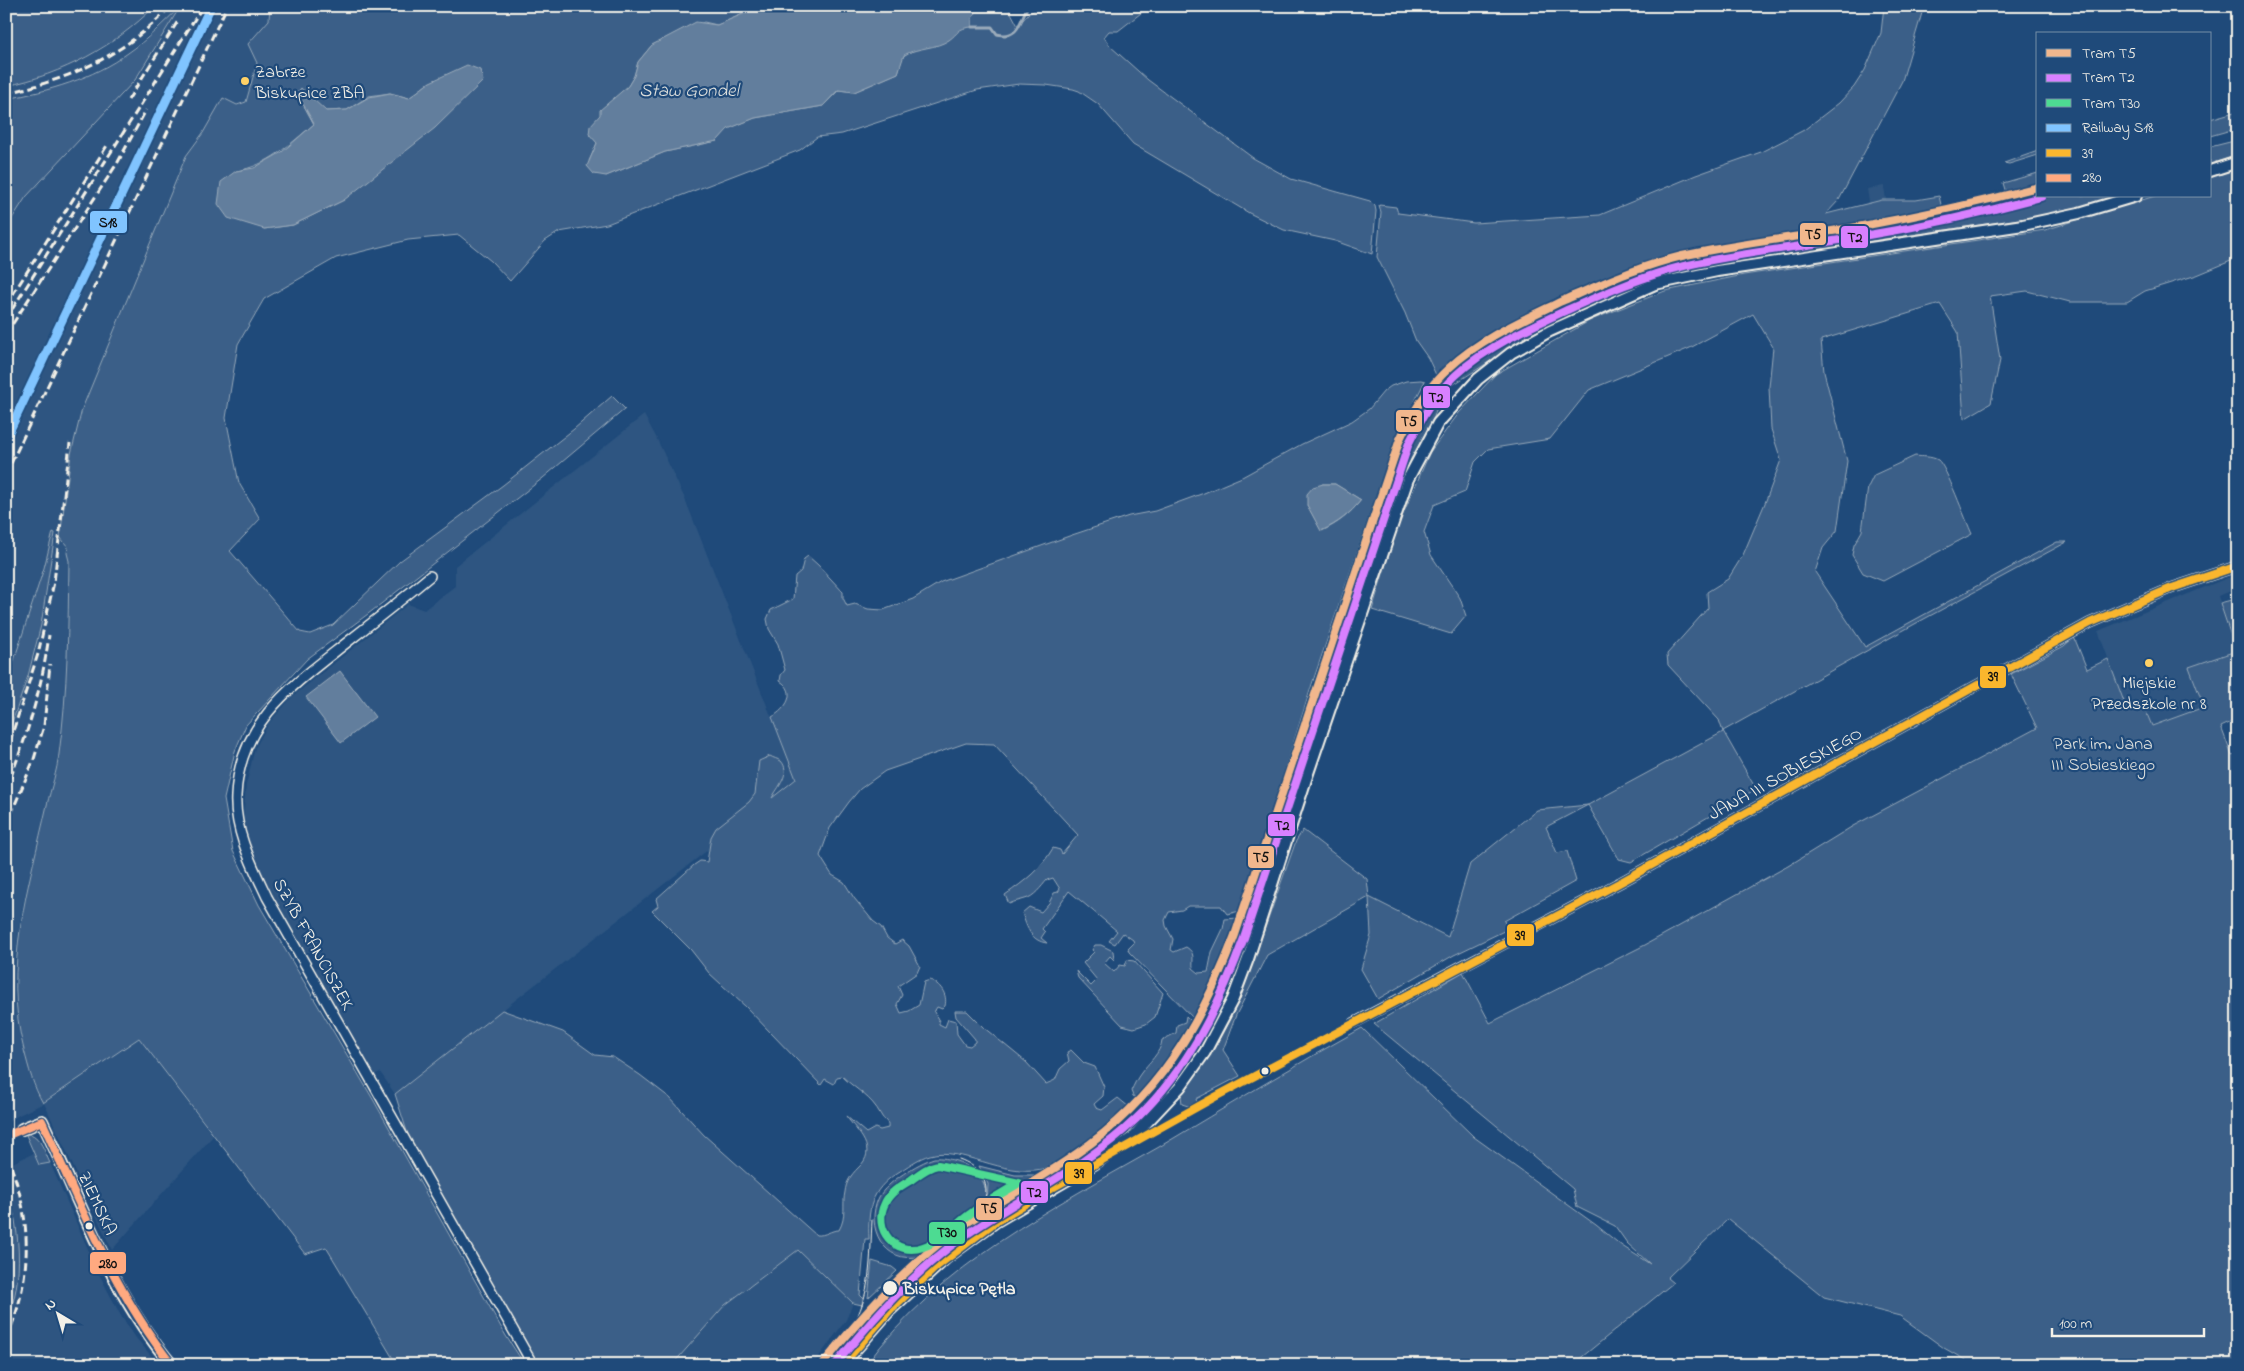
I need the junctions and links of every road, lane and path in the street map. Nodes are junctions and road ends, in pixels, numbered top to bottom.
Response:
1 (2238, 162) edge
2 (2212, 170) edge
3 (2130, 198) edge
4 (2238, 566) edge
5 (430, 576) dead end
6 (1354, 1023) dead end
7 (22, 1129) tunnel mouth
8 (172, 1365) edge
9 (533, 1365) edge
10 (842, 1365) edge

1 - 2 street
3 - 10 street
4 - 6 street, JANA III SOBIESKIEGO
5 - 9 street, SZYB FRANCISZEK
7 - 8 street, ZIEMSKA

